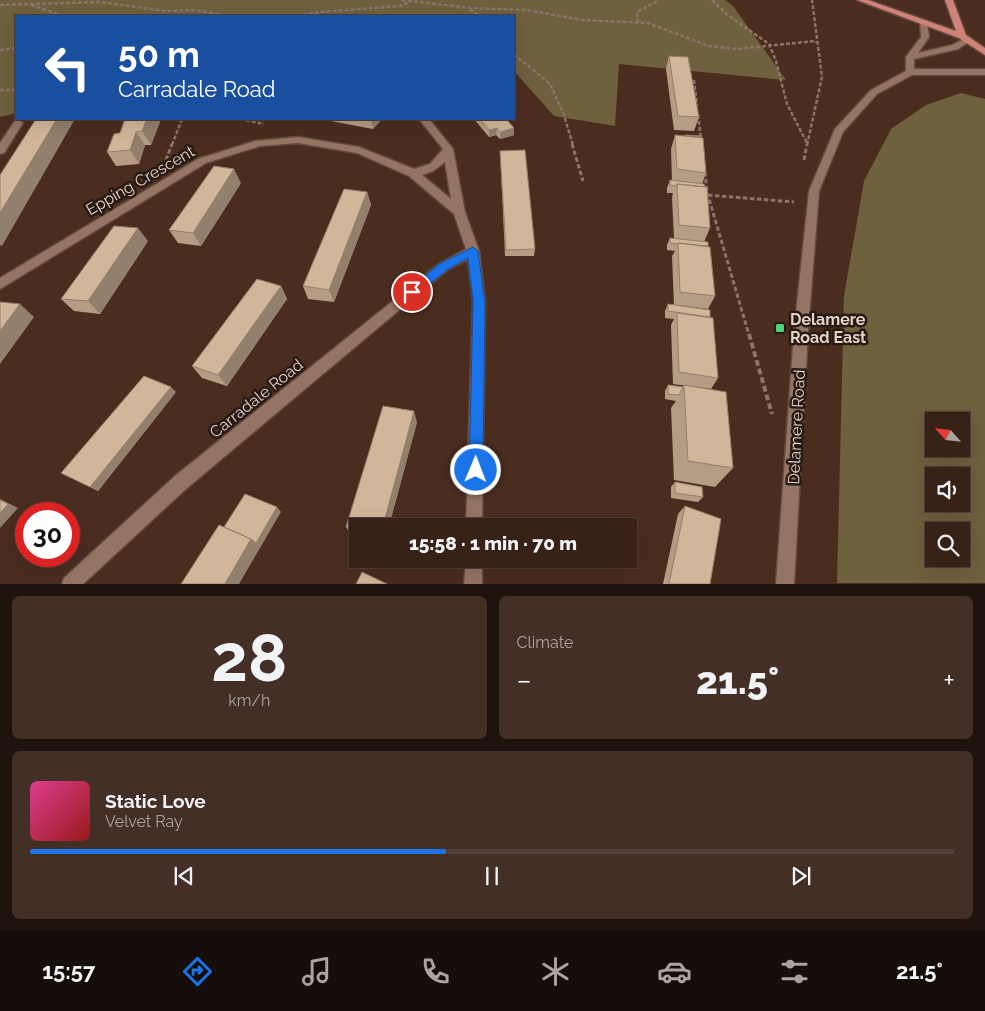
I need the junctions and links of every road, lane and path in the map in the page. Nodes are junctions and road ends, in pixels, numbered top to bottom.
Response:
1 (402, 0) edge
2 (659, 0) edge
3 (712, 0) edge
4 (812, 0) edge
5 (861, 0) edge
6 (949, 0) edge
7 (410, 2) junction
8 (28, 4) junction
9 (0, 5) edge
10 (470, 8) junction
11 (61, 15) edge
12 (222, 15) edge
13 (303, 15) edge
14 (478, 15) edge
15 (923, 21) junction
16 (638, 23) junction
17 (965, 38) junction
18 (816, 43) junction
19 (769, 44) junction
20 (15, 48) edge
21 (0, 50) edge
22 (985, 52) edge
23 (515, 55) edge
24 (910, 65) junction
25 (985, 72) edge
26 (694, 80) edge
27 (0, 90) edge
28 (15, 90) edge
29 (182, 120) edge
30 (425, 120) edge
31 (18, 124) dead end
32 (812, 126) dead end
33 (808, 144) dead end
34 (702, 145) edge
35 (448, 149) junction
36 (0, 151) edge
37 (704, 164) edge
38 (413, 173) junction
39 (583, 182) dead end
40 (156, 188) junction
41 (708, 195) junction
42 (794, 202) dead end
43 (459, 212) junction
44 (473, 251) junction
45 (0, 284) edge
46 (760, 375) dead end
47 (474, 518) edge
48 (474, 568) edge
49 (70, 584) edge
50 (473, 584) edge
51 (786, 584) edge

1 - 7 path
2 - 16 path
3 - 19 path
4 - 18 path
5 - 15 main road
6 - 17 main road
7 - 10 path
7 - 13 path
8 - 9 path
8 - 11 path
8 - 12 path
10 - 14 path
10 - 16 path
15 - 17 main road
15 - 24 street
16 - 19 path
17 - 22 main road
17 - 24 street, Delamere Road
18 - 19 path
18 - 32 path
19 - 33 path
20 - 21 path
23 - 39 path
24 - 25 street, Delamere Road
24 - 51 street, Delamere Road
26 - 34 path
27 - 28 path
29 - 40 path
30 - 35 street
31 - 36 street
35 - 38 street
35 - 43 street
37 - 41 path
38 - 40 street, Epping Crescent
38 - 43 street, Epping Crescent
40 - 45 street, Epping Crescent
41 - 42 path
41 - 46 path
43 - 44 street, Epping Crescent
44 - 47 street, Epping Crescent
44 - 49 street, Carradale Road
48 - 50 street

